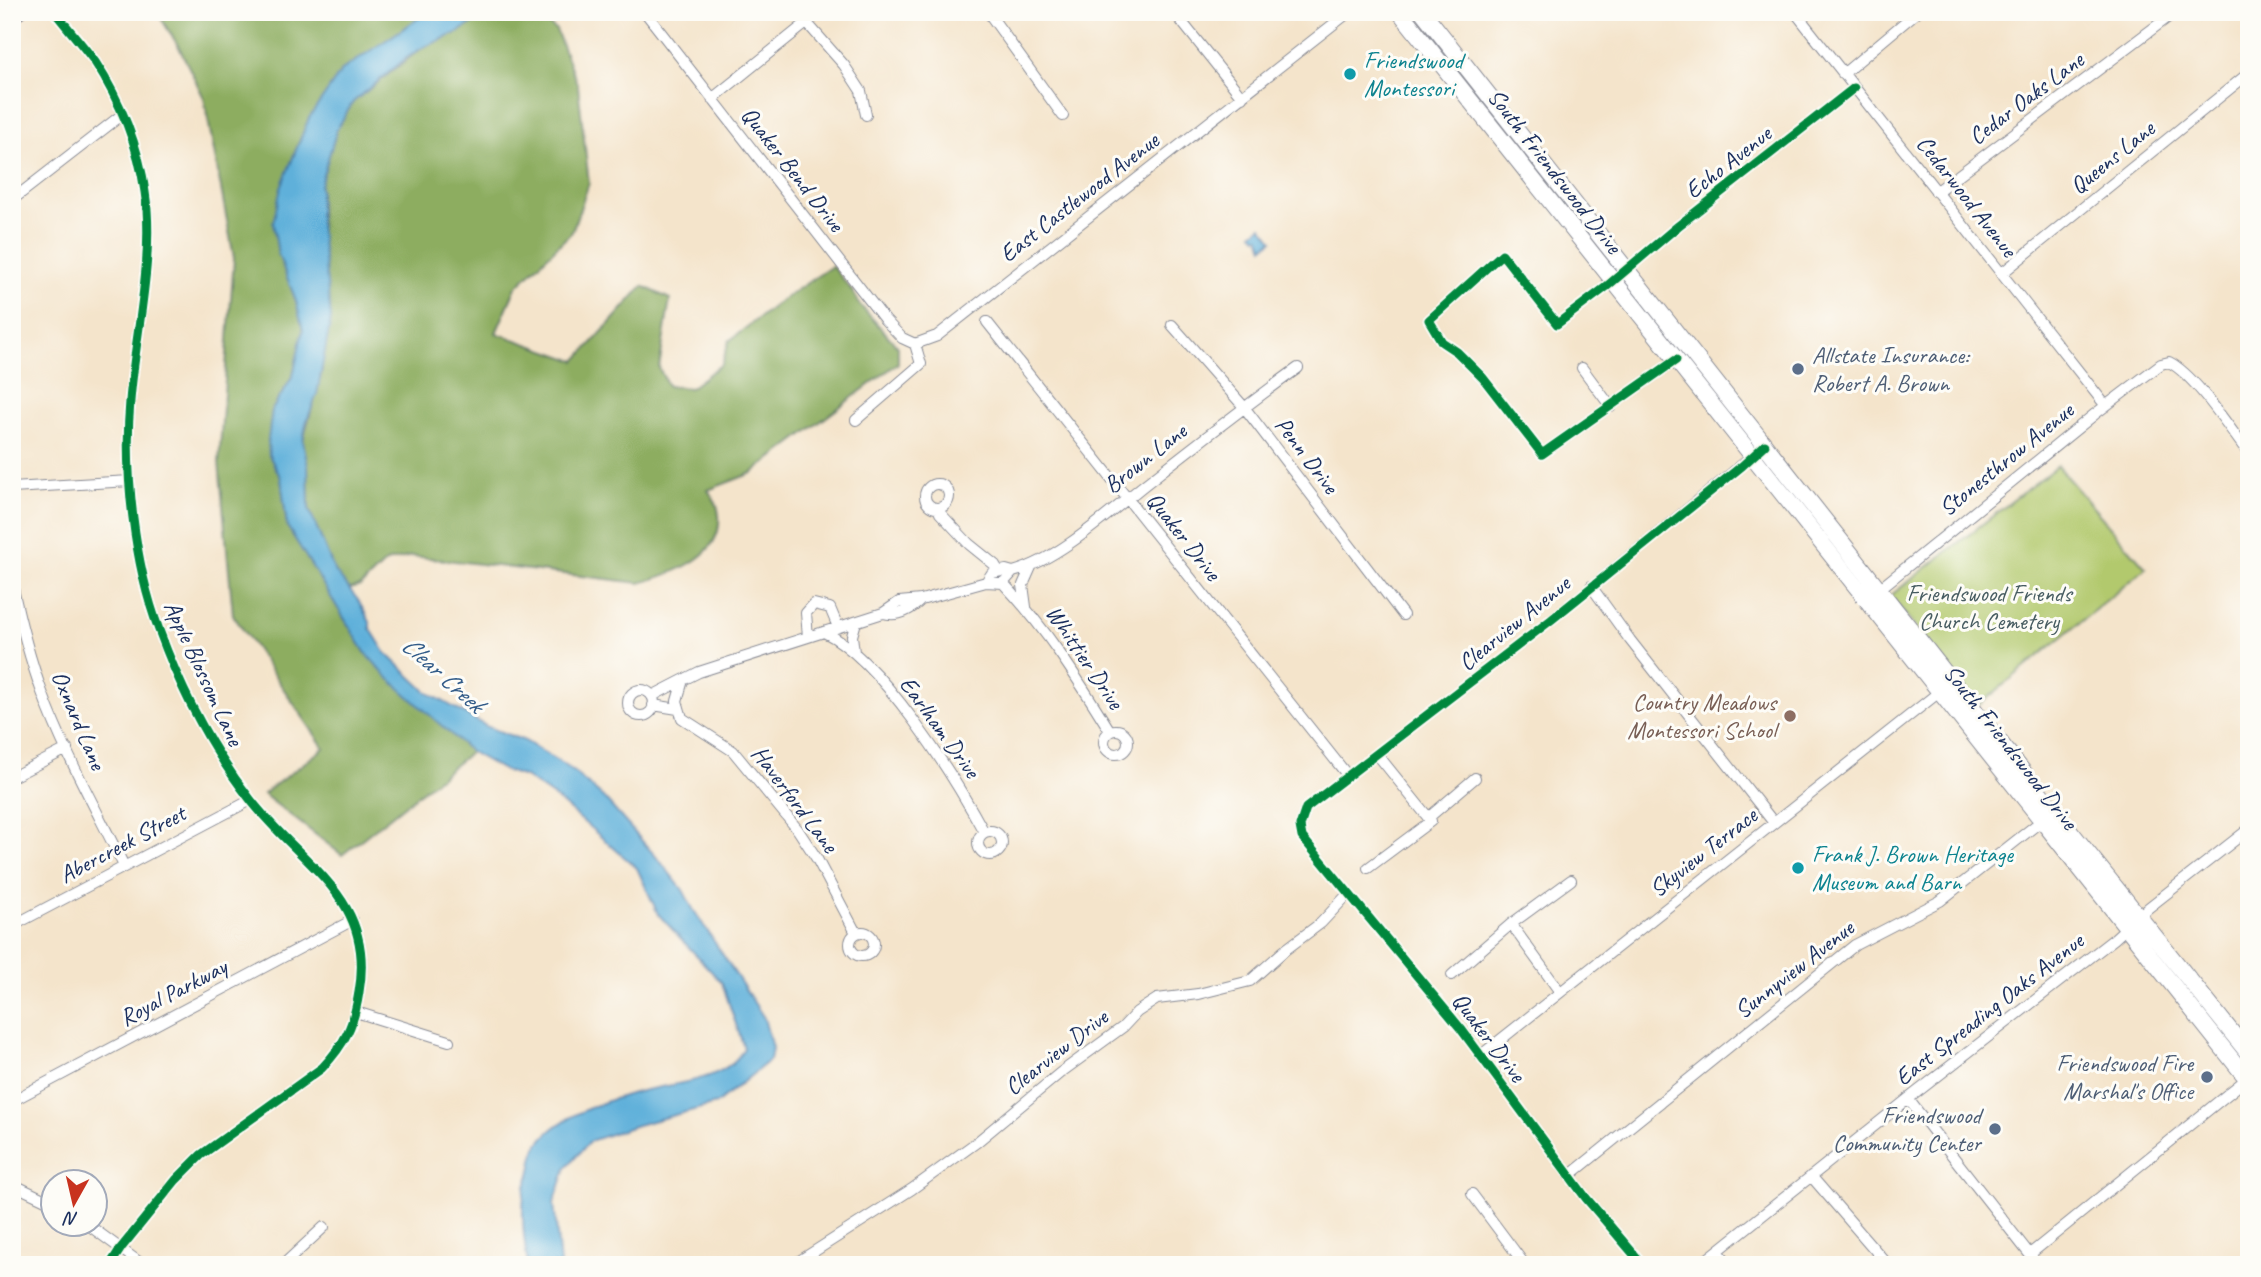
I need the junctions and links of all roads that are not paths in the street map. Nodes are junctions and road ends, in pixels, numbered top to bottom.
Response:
1 (18, 12) edge
2 (55, 12) edge
3 (645, 12) edge
4 (820, 12) edge
5 (988, 12) edge
6 (1174, 12) edge
7 (1349, 12) edge
8 (1400, 12) edge
9 (1423, 12) edge
10 (1795, 12) edge
11 (1917, 12) edge
12 (2175, 12) edge
13 (12, 15) edge
14 (807, 23) junction
15 (1843, 74) junction
16 (2249, 74) edge
17 (1854, 88) junction
18 (1242, 97) junction
19 (712, 99) junction
20 (123, 114) junction
21 (866, 115) dead end
22 (1063, 116) dead end
23 (1936, 192) junction
24 (12, 200) edge
25 (1627, 268) junction
26 (2001, 274) junction
27 (1613, 281) junction
28 (987, 322) dead end
29 (1172, 325) dead end
30 (915, 344) junction
31 (1676, 360) junction
32 (1298, 368) dead end
33 (1582, 368) dead end
34 (2106, 406) junction
35 (1244, 407) junction
36 (1611, 407) junction
37 (856, 420) dead end
38 (1765, 444) junction
39 (2249, 454) edge
40 (1752, 457) junction
41 (130, 481) junction
42 (12, 488) edge
43 (1127, 499) junction
44 (939, 508) dead end
45 (1031, 567) junction
46 (998, 570) junction
47 (1854, 571) junction
48 (1013, 572) junction
49 (986, 582) junction
50 (1003, 583) junction
51 (12, 584) edge
52 (1591, 586) junction
53 (1872, 595) junction
54 (1026, 607) junction
55 (1404, 615) dead end
56 (856, 622) junction
57 (838, 628) junction
58 (17, 630) edge
59 (824, 632) junction
60 (808, 637) junction
61 (854, 653) junction
62 (683, 680) junction
63 (1945, 687) junction
64 (678, 709) junction
65 (1110, 731) dead end
66 (66, 749) junction
67 (1377, 754) junction
68 (1348, 776) junction
69 (12, 777) edge
70 (1475, 778) dead end
71 (251, 800) junction
72 (2048, 816) junction
73 (1428, 818) junction
74 (1774, 823) junction
75 (2249, 829) edge
76 (984, 832) dead end
77 (1302, 836) joint
78 (124, 866) junction
79 (1368, 868) dead end
80 (1571, 880) dead end
81 (1348, 894) junction
82 (353, 920) junction
83 (2133, 923) junction
84 (1511, 925) junction
85 (12, 926) edge
86 (856, 933) dead end
87 (1452, 975) dead end
88 (1560, 992) junction
89 (356, 1012) junction
90 (449, 1041) dead end
91 (2249, 1054) edge
92 (1480, 1056) junction
93 (2248, 1079) edge
94 (1908, 1099) junction
95 (12, 1101) edge
96 (1569, 1176) junction
97 (1811, 1176) junction
98 (12, 1184) edge
99 (1472, 1194) dead end
100 (38, 1196) edge
101 (324, 1227) dead end
102 (107, 1238) edge
103 (121, 1248) junction
104 (1718, 1251) junction
105 (2030, 1254) junction
106 (110, 1265) edge
107 (143, 1265) edge
108 (283, 1265) edge
109 (793, 1265) edge
110 (1525, 1265) edge
111 (1643, 1265) edge
112 (1700, 1265) edge
113 (1729, 1265) edge
114 (1888, 1265) edge
115 (2038, 1265) edge

1 - 13 main road
2 - 20 street, Apple Blossom Lane
3 - 19 street, Quaker Bend Drive
4 - 14 street
5 - 22 street
6 - 18 street
7 - 18 street, East Castlewood Avenue
8 - 27 main road, South Friendswood Drive
9 - 25 main road, South Friendswood Drive
10 - 15 street, Cedarwood Avenue
11 - 15 street
12 - 23 street, Cedar Oaks Lane
14 - 19 street
14 - 21 street
15 - 17 street, Cedarwood Avenue
16 - 26 street, Queens Lane
17 - 23 street, Cedarwood Avenue
17 - 25 street, Echo Avenue
18 - 30 street, East Castlewood Avenue
19 - 30 street, Quaker Bend Drive
20 - 24 street
20 - 41 street, Apple Blossom Lane
23 - 26 street, Cedarwood Avenue
25 - 27 street, Echo Avenue
25 - 38 main road, South Friendswood Drive
26 - 34 street, Cedarwood Avenue
27 - 31 main road, South Friendswood Drive
27 - 36 street, Echo Avenue
28 - 43 street, Quaker Drive
29 - 35 street, Penn Drive
30 - 37 street
31 - 36 street
31 - 40 main road, South Friendswood Drive
32 - 35 street, Brown Lane
33 - 36 street
34 - 39 street, Stonesthrow Avenue
34 - 53 street, Stonesthrow Avenue
35 - 43 street, Brown Lane
35 - 55 street, Penn Drive
38 - 40 street, Clearview Avenue
38 - 47 main road, South Friendswood Drive
40 - 47 main road, South Friendswood Drive
40 - 52 street, Clearview Avenue
41 - 42 street
41 - 71 street, Apple Blossom Lane
43 - 45 street, Brown Lane
43 - 68 street, Quaker Drive
44 - 46 street
45 - 48 street, Brown Lane
45 - 54 street, Whittier Drive
46 - 48 street, Brown Lane
46 - 49 street
47 - 53 main road, South Friendswood Drive
48 - 50 street
49 - 50 street
49 - 56 street
50 - 54 street, Whittier Drive
51 - 58 street, Oxnard Lane
52 - 67 street, Clearview Avenue
52 - 74 street
53 - 63 main road, South Friendswood Drive
54 - 65 street, Whittier Drive
56 - 57 street
56 - 61 street
57 - 59 street
57 - 60 street
58 - 66 street, Oxnard Lane
59 - 60 street
59 - 61 street, Earlham Drive
60 - 62 street
61 - 76 street, Earlham Drive
62 - 64 street
62 - 64 street
63 - 72 main road, South Friendswood Drive
63 - 74 street, Skyview Terrace
64 - 86 street, Haverford Lane
66 - 69 street
66 - 78 street, Oxnard Lane
67 - 68 street, Clearview Avenue
67 - 73 street
68 - 77 street, Clearview Avenue
70 - 73 street
71 - 78 street, Abercreek Street
71 - 82 street, Apple Blossom Lane
72 - 83 main road, South Friendswood Drive
72 - 96 street, Sunnyview Avenue
73 - 79 street
74 - 88 street, Skyview Terrace
75 - 83 street, East Spreading Oaks Avenue
77 - 81 street, Quaker Drive
78 - 85 street, Abercreek Street
80 - 84 street
81 - 92 street, Quaker Drive
81 - 109 street, Clearview Drive
82 - 89 street, Apple Blossom Lane
82 - 95 street, Royal Parkway
83 - 91 main road, South Friendswood Drive
83 - 93 main road, South Friendswood Drive
83 - 94 street, East Spreading Oaks Avenue
84 - 87 street
84 - 88 street
88 - 92 street, Skyview Terrace
89 - 90 street
89 - 103 street, Apple Blossom Lane
92 - 96 street, Quaker Drive
93 - 105 street
94 - 97 street, East Spreading Oaks Avenue
94 - 105 street
96 - 111 street, Quaker Drive
97 - 104 street, East Spreading Oaks Avenue
97 - 114 street
98 - 100 street
99 - 110 street
101 - 108 street
102 - 103 street
103 - 106 street, Apple Blossom Lane
103 - 107 street
104 - 112 street, East Spreading Oaks Avenue
104 - 113 street
105 - 115 street

